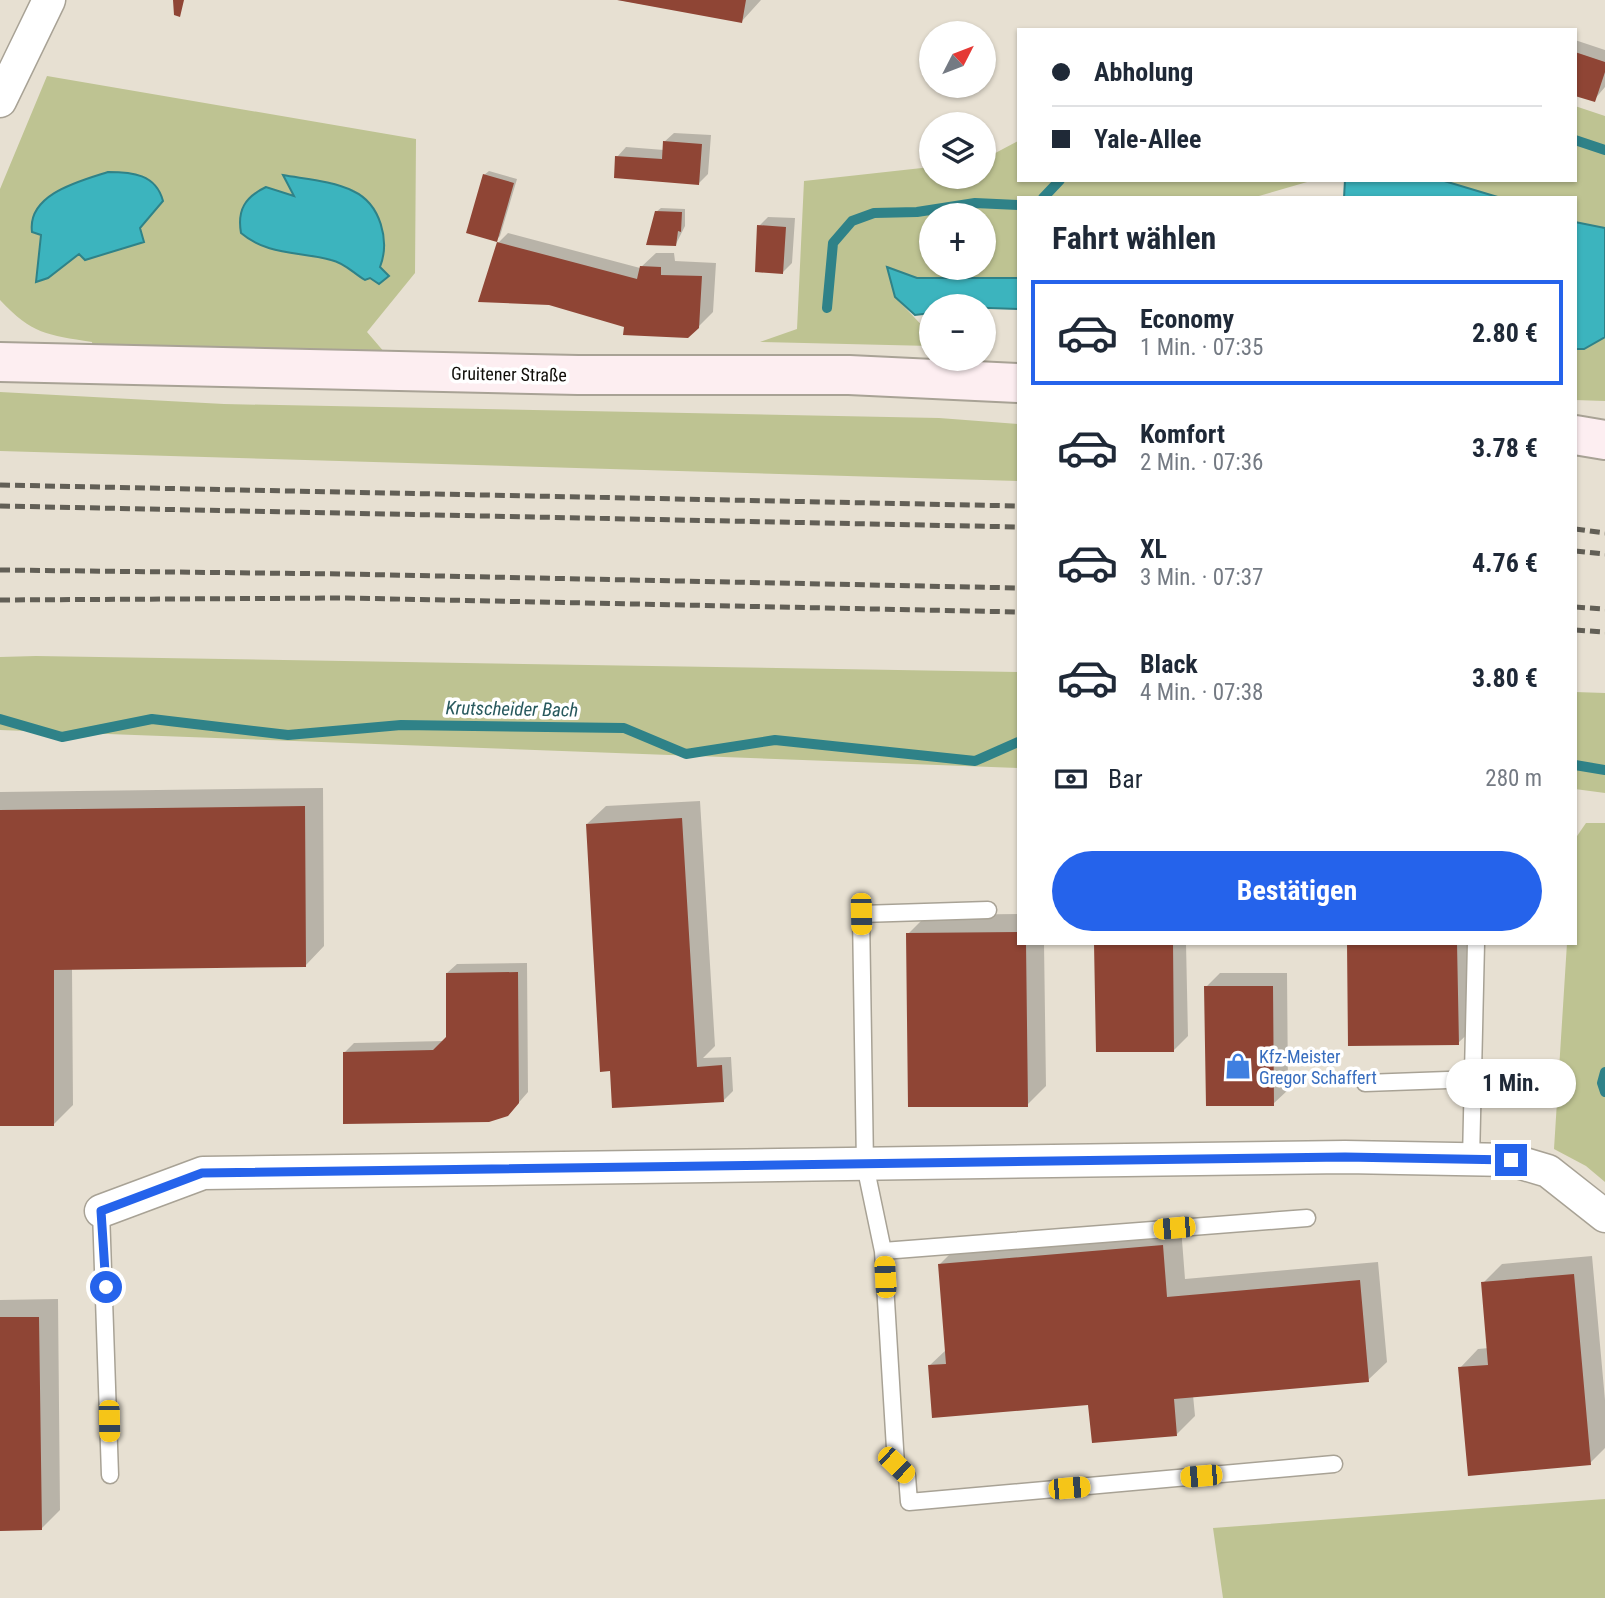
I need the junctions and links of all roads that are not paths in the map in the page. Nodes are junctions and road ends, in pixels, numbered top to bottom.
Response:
1 (49, 0) edge
2 (0, 101) edge
3 (0, 362) edge
4 (1017, 383) edge
5 (1577, 435) edge
6 (1605, 440) edge
7 (988, 910) dead end
8 (1476, 945) edge
9 (1475, 1079) junction
10 (1365, 1083) dead end
11 (1471, 1160) junction
12 (865, 1165) junction
13 (101, 1211) joint
14 (1605, 1216) edge
15 (1307, 1218) dead end
16 (883, 1251) junction
17 (1334, 1464) dead end
18 (110, 1475) dead end

1 - 2 street
3 - 4 street, Gruitener Straße
5 - 6 street
7 - 12 lane
8 - 9 lane
9 - 10 lane
9 - 11 lane
11 - 12 street
11 - 14 street
12 - 13 street
12 - 16 lane
13 - 18 lane
15 - 16 lane
16 - 17 lane

